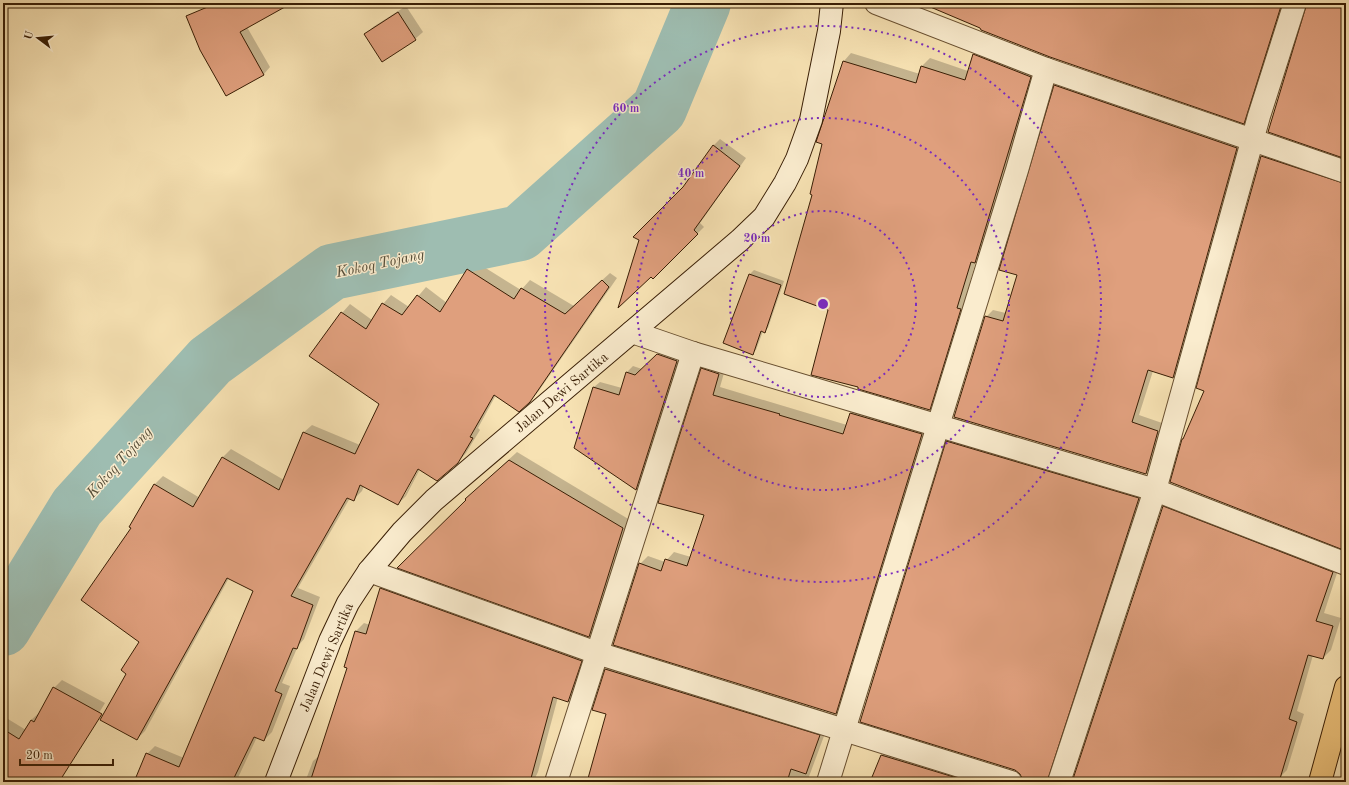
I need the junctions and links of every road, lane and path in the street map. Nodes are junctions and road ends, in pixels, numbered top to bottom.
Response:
1 (832, 3) edge
2 (876, 3) edge
3 (1295, 3) edge
4 (1046, 70) junction
5 (1252, 140) junction
6 (1346, 172) edge
7 (632, 332) junction
8 (693, 353) junction
9 (937, 425) junction
10 (1155, 490) junction
11 (1346, 564) edge
12 (369, 571) junction
13 (597, 653) junction
14 (1346, 687) edge
15 (844, 730) junction
16 (276, 782) edge
17 (556, 782) edge
18 (828, 782) edge
19 (1011, 782) edge
20 (1059, 782) edge
21 (1320, 782) edge

1 - 7 street, Jalan Dewi Sartika
2 - 4 street
3 - 5 street
4 - 5 street
4 - 9 street
5 - 6 street
5 - 10 street
7 - 8 street
7 - 12 street, Jalan Dewi Sartika
8 - 9 street
8 - 13 street
9 - 10 street
9 - 15 street
10 - 11 street
10 - 20 street
12 - 13 street
12 - 16 street, Jalan Dewi Sartika
13 - 15 street
13 - 17 street
14 - 21 main road
15 - 18 street
15 - 19 street

